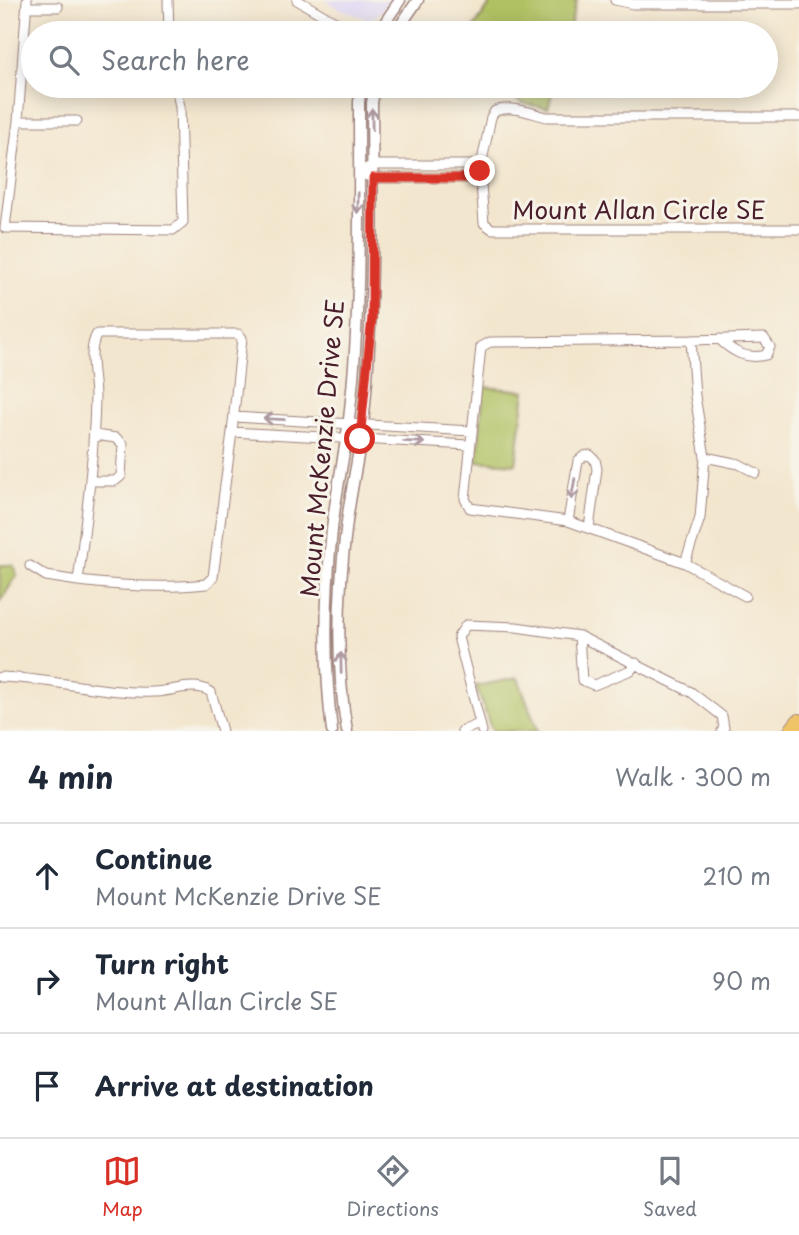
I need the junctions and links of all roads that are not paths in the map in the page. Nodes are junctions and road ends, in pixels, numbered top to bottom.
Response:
1 (168, 0) edge
2 (297, 0) edge
3 (400, 0) edge
4 (418, 0) edge
5 (615, 0) edge
6 (27, 3) edge
7 (799, 4) edge
8 (58, 7) dead end
9 (26, 21) edge
10 (169, 21) edge
11 (333, 21) edge
12 (386, 21) edge
13 (403, 21) edge
14 (21, 82) edge
15 (178, 98) edge
16 (360, 98) edge
17 (373, 98) edge
18 (799, 117) edge
19 (18, 121) junction
20 (77, 121) dead end
21 (481, 164) junction
22 (373, 165) junction
23 (359, 172) junction
24 (373, 178) junction
25 (480, 178) junction
26 (799, 229) edge
27 (719, 339) junction
28 (691, 340) junction
29 (234, 417) junction
30 (348, 424) junction
31 (363, 425) junction
32 (471, 431) junction
33 (232, 432) junction
34 (94, 435) junction
35 (345, 438) junction
36 (360, 439) junction
37 (469, 445) junction
38 (705, 457) junction
39 (756, 473) dead end
40 (91, 481) junction
41 (568, 521) junction
42 (589, 528) junction
43 (685, 563) junction
44 (30, 566) dead end
45 (78, 581) junction
46 (744, 596) dead end
47 (579, 636) junction
48 (636, 663) junction
49 (0, 677) edge
50 (799, 722) edge
51 (481, 727) edge
52 (222, 731) edge
53 (332, 731) edge
54 (347, 731) edge
55 (462, 731) edge
56 (722, 731) edge
57 (792, 731) edge

1 - 10 street
2 - 11 street
3 - 12 street
4 - 13 street
5 - 7 street
6 - 8 street
6 - 9 street
14 - 19 street
15 - 19 street
16 - 23 street, Mount McKenzie Drive SE
22 -> 17 street, Mount McKenzie Drive SE
18 - 21 street, Mount Allan Circle SE
19 - 20 street
21 - 22 street
21 - 25 street, Mount Allan Circle SE
22 - 23 street
22 - 24 street, Mount McKenzie Drive SE
23 - 24 street, Mount Allan Circle SE
23 -> 30 street, Mount McKenzie Drive SE
24 - 25 street, Mount Allan Circle SE
24 - 31 street, Mount McKenzie Drive SE
25 - 26 street, Mount Allan Circle SE
27 - 27 street
27 - 28 street
28 - 32 street
28 - 38 street
30 -> 29 street
29 - 33 street
29 - 34 street
30 - 31 street
30 - 35 street, Mount McKenzie Drive SE
31 - 32 street
31 - 36 street, Mount McKenzie Drive SE
32 - 37 street
33 - 35 street
33 - 45 street
34 - 40 street
34 - 40 street
35 - 36 street
35 - 53 street, Mount McKenzie Drive SE
36 -> 37 street
54 -> 36 street, Mount McKenzie Drive SE
37 - 41 street
38 - 39 street
38 - 43 street
40 - 45 street
41 - 42 street
42 -> 41 street
42 - 43 street
43 - 46 street
44 - 45 street
47 - 48 street
47 - 48 street
47 - 51 street
48 - 56 street
49 - 52 street
50 - 57 highway
51 - 55 street

